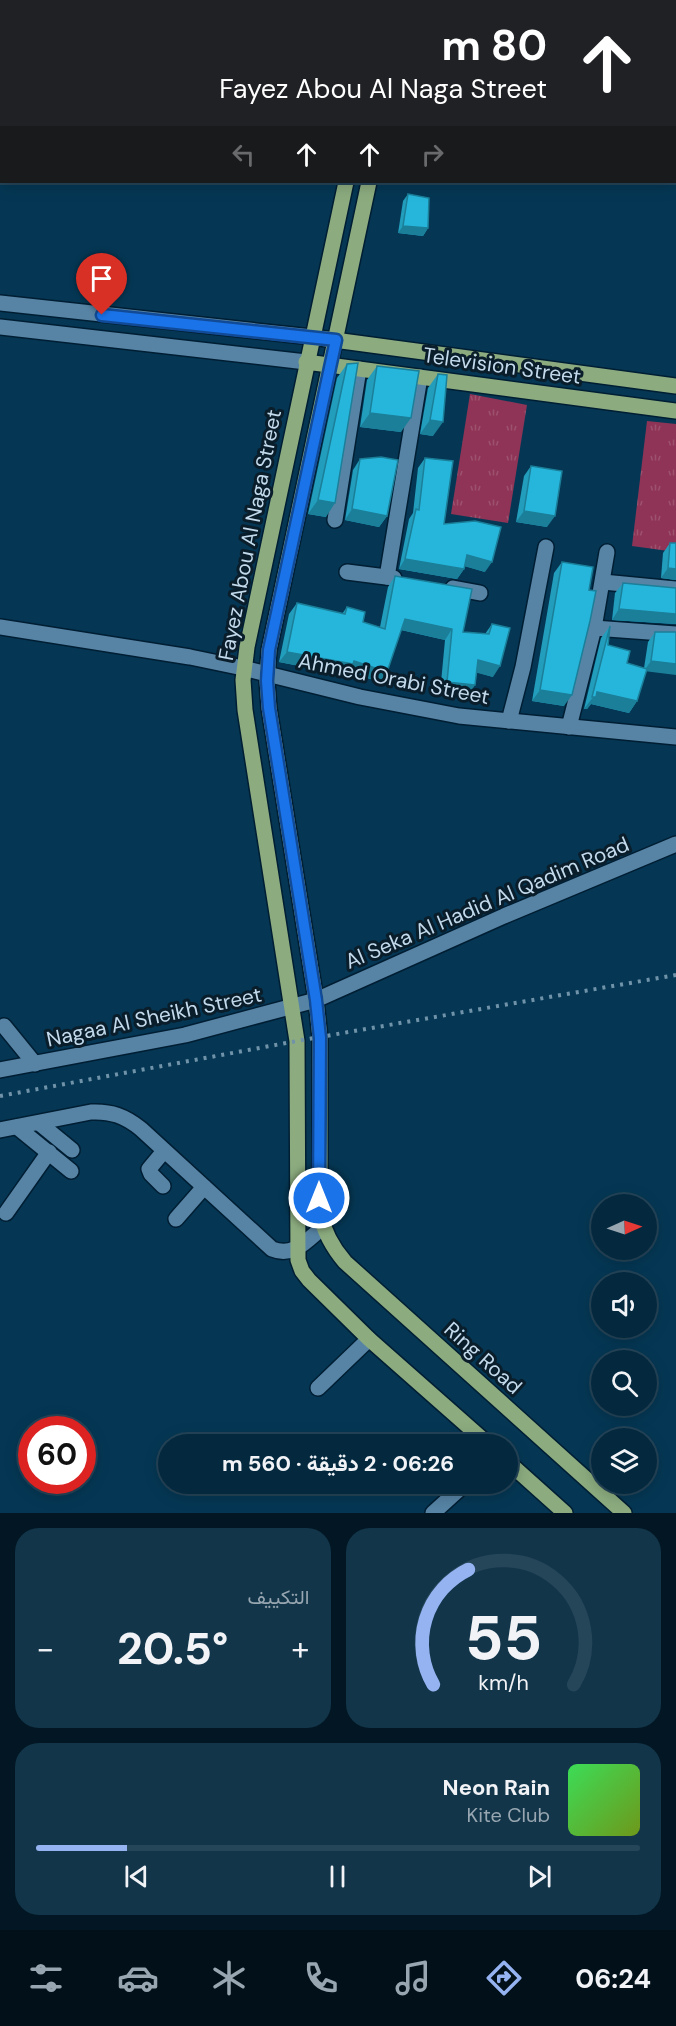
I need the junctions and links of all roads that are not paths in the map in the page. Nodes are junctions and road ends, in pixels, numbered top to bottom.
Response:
1 (345, 183) edge
2 (369, 183) edge
3 (0, 303) edge
4 (0, 327) edge
5 (312, 337) junction
6 (336, 340) junction
7 (306, 362) junction
8 (330, 365) junction
9 (360, 369) junction
10 (420, 377) junction
11 (676, 386) edge
12 (676, 411) edge
13 (335, 520) dead end
14 (546, 547) dead end
15 (607, 552) dead end
16 (347, 572) dead end
17 (387, 577) junction
18 (407, 580) edge
19 (603, 582) junction
20 (438, 585) edge
21 (676, 589) edge
22 (480, 593) dead end
23 (0, 627) edge
24 (594, 628) junction
25 (676, 634) edge
26 (243, 668) junction
27 (267, 675) junction
28 (509, 721) junction
29 (569, 727) junction
30 (676, 737) edge
31 (676, 844) edge
32 (316, 1000) junction
33 (292, 1007) junction
34 (4, 1026) dead end
35 (320, 1038) joint
36 (35, 1064) junction
37 (0, 1070) edge
38 (39, 1123) junction
39 (16, 1127) junction
40 (0, 1130) edge
41 (72, 1150) dead end
42 (164, 1151) junction
43 (49, 1152) junction
44 (71, 1171) dead end
45 (163, 1186) dead end
46 (204, 1188) junction
47 (6, 1212) dead end
48 (176, 1219) dead end
49 (323, 1227) junction
50 (297, 1249) junction
51 (369, 1339) junction
52 (318, 1388) dead end
53 (477, 1434) edge
54 (518, 1471) edge
55 (454, 1494) edge
56 (433, 1513) edge
57 (565, 1513) edge
58 (624, 1513) edge

1 - 5 main road, Fayez Abou Al Naga Street
2 - 6 main road, Fayez Abou Al Naga Street
3 - 5 street, Television Street
4 - 7 street, Television Street
5 - 6 main road, Television Street
5 - 7 main road, Fayez Abou Al Naga Street
6 - 8 main road, Fayez Abou Al Naga Street
6 - 11 main road, Television Street
7 - 8 main road, Television Street
7 - 26 main road, Fayez Abou Al Naga Street
8 - 9 main road, Television Street
8 - 27 main road, Fayez Abou Al Naga Street
9 - 10 main road, Television Street
9 - 13 street
10 - 12 main road, Television Street
10 - 17 street
14 - 28 street
15 - 19 street
16 - 17 street
17 - 18 street
19 - 21 street
19 - 24 street
20 - 22 street
23 - 26 street, Ahmed Orabi Street
24 - 25 street
24 - 29 street
26 - 27 street, Ahmed Orabi Street
26 - 33 main road, Fayez Abou Al Naga Street
27 - 28 street, Ahmed Orabi Street
27 - 32 main road, Fayez Abou Al Naga Street
28 - 29 street, Ahmed Orabi Street
29 - 30 street, Ahmed Orabi Street
31 - 32 street, Al Seka Al Hadid Al Qadim Road
32 - 33 street, Nagaa Al Sheikh Street
32 - 35 main road, Fayez Abou Al Naga Street
33 - 36 street, Nagaa Al Sheikh Street
33 - 50 main road, Fayez Abou Al Naga Street
34 - 36 street
35 - 49 main road, Ring Road
36 - 37 street, Nagaa Al Sheikh Street
38 - 39 street
38 - 41 street
38 - 42 street
39 - 40 street
39 - 43 street
42 - 45 street
42 - 46 street
43 - 44 street
43 - 47 street
46 - 48 street
46 - 50 street
49 - 50 street
49 - 58 main road, Ring Road
50 - 51 main road
51 - 52 street
51 - 53 main road
54 - 57 main road
55 - 56 street

